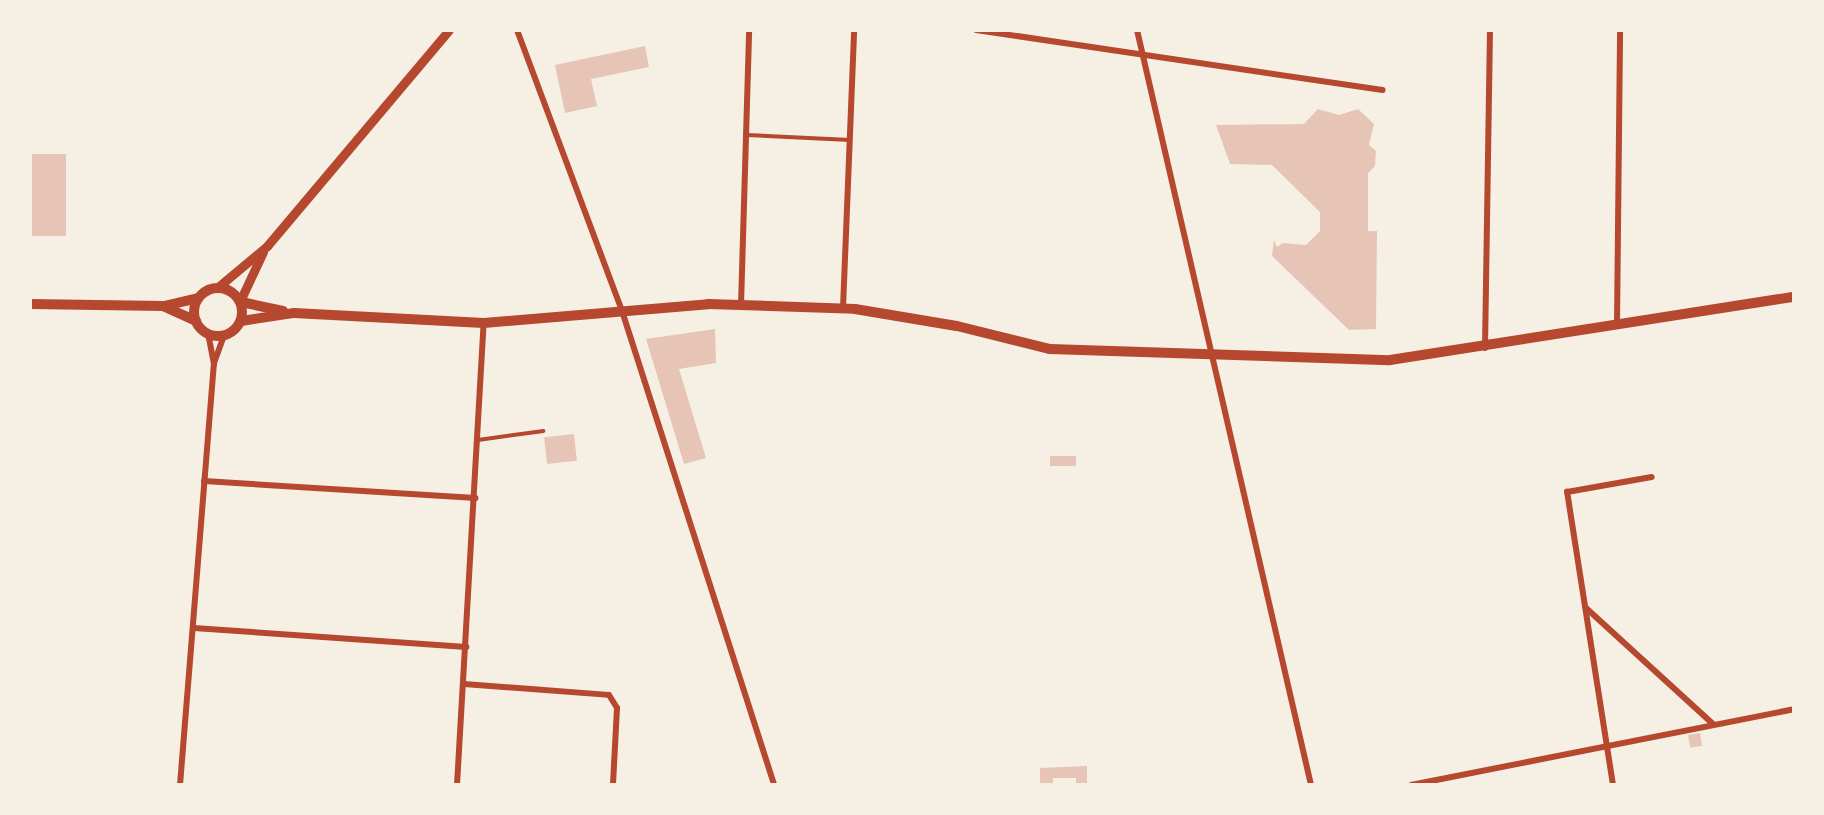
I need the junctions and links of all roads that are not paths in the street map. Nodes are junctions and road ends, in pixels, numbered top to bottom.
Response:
1 (449, 30) edge
2 (516, 30) edge
3 (749, 30) edge
4 (854, 30) edge
5 (976, 30) edge
6 (1137, 30) edge
7 (1490, 30) edge
8 (1620, 30) edge
9 (1143, 55) junction
10 (1383, 90) dead end
11 (747, 135) junction
12 (850, 140) junction
13 (267, 246) junction
14 (218, 287) junction
15 (1794, 297) edge
16 (198, 298) junction
17 (240, 301) junction
18 (30, 304) edge
19 (740, 305) junction
20 (164, 306) junction
21 (843, 308) junction
22 (294, 314) junction
23 (622, 314) junction
24 (241, 320) junction
25 (196, 321) junction
26 (484, 322) junction
27 (1618, 326) junction
28 (208, 334) junction
29 (224, 336) junction
30 (1484, 348) junction
31 (1212, 352) junction
32 (214, 364) junction
33 (543, 431) dead end
34 (478, 440) junction
35 (1652, 477) dead end
36 (204, 481) junction
37 (475, 498) junction
38 (1584, 606) junction
39 (194, 628) junction
40 (466, 647) junction
41 (464, 684) junction
42 (1794, 708) edge
43 (1714, 724) junction
44 (1606, 746) junction
45 (180, 785) edge
46 (456, 785) edge
47 (613, 785) edge
48 (774, 785) edge
49 (1311, 785) edge
50 (1411, 785) edge
51 (1613, 785) edge

1 - 13 street
2 - 23 street
3 - 11 street
4 - 12 street
5 - 9 street
6 - 9 street
7 - 30 street
8 - 27 street
9 - 10 street
9 - 31 street
11 - 12 lane
11 - 19 street
12 - 21 street
13 - 14 street
13 - 17 street
14 - 16 main road
14 - 17 main road
15 - 27 main road
16 - 20 main road
16 - 25 main road
17 - 22 main road
17 - 24 main road
18 - 20 main road
19 - 21 main road
19 - 23 main road
20 - 25 main road
21 - 31 main road
22 - 24 main road
22 - 26 main road
23 - 26 main road
23 - 48 street
24 - 29 main road
25 - 28 main road
26 - 34 street
27 - 30 main road
28 - 29 main road
28 - 32 street
29 - 32 street
30 - 31 main road
31 - 49 street
32 - 36 street
33 - 34 lane
34 - 37 street
35 - 38 street
36 - 37 street
36 - 39 street
37 - 40 street
38 - 43 street
38 - 44 street
39 - 40 street
39 - 45 street
40 - 41 street
41 - 46 street
41 - 47 street
42 - 43 street
43 - 44 street
44 - 50 street
44 - 51 street

